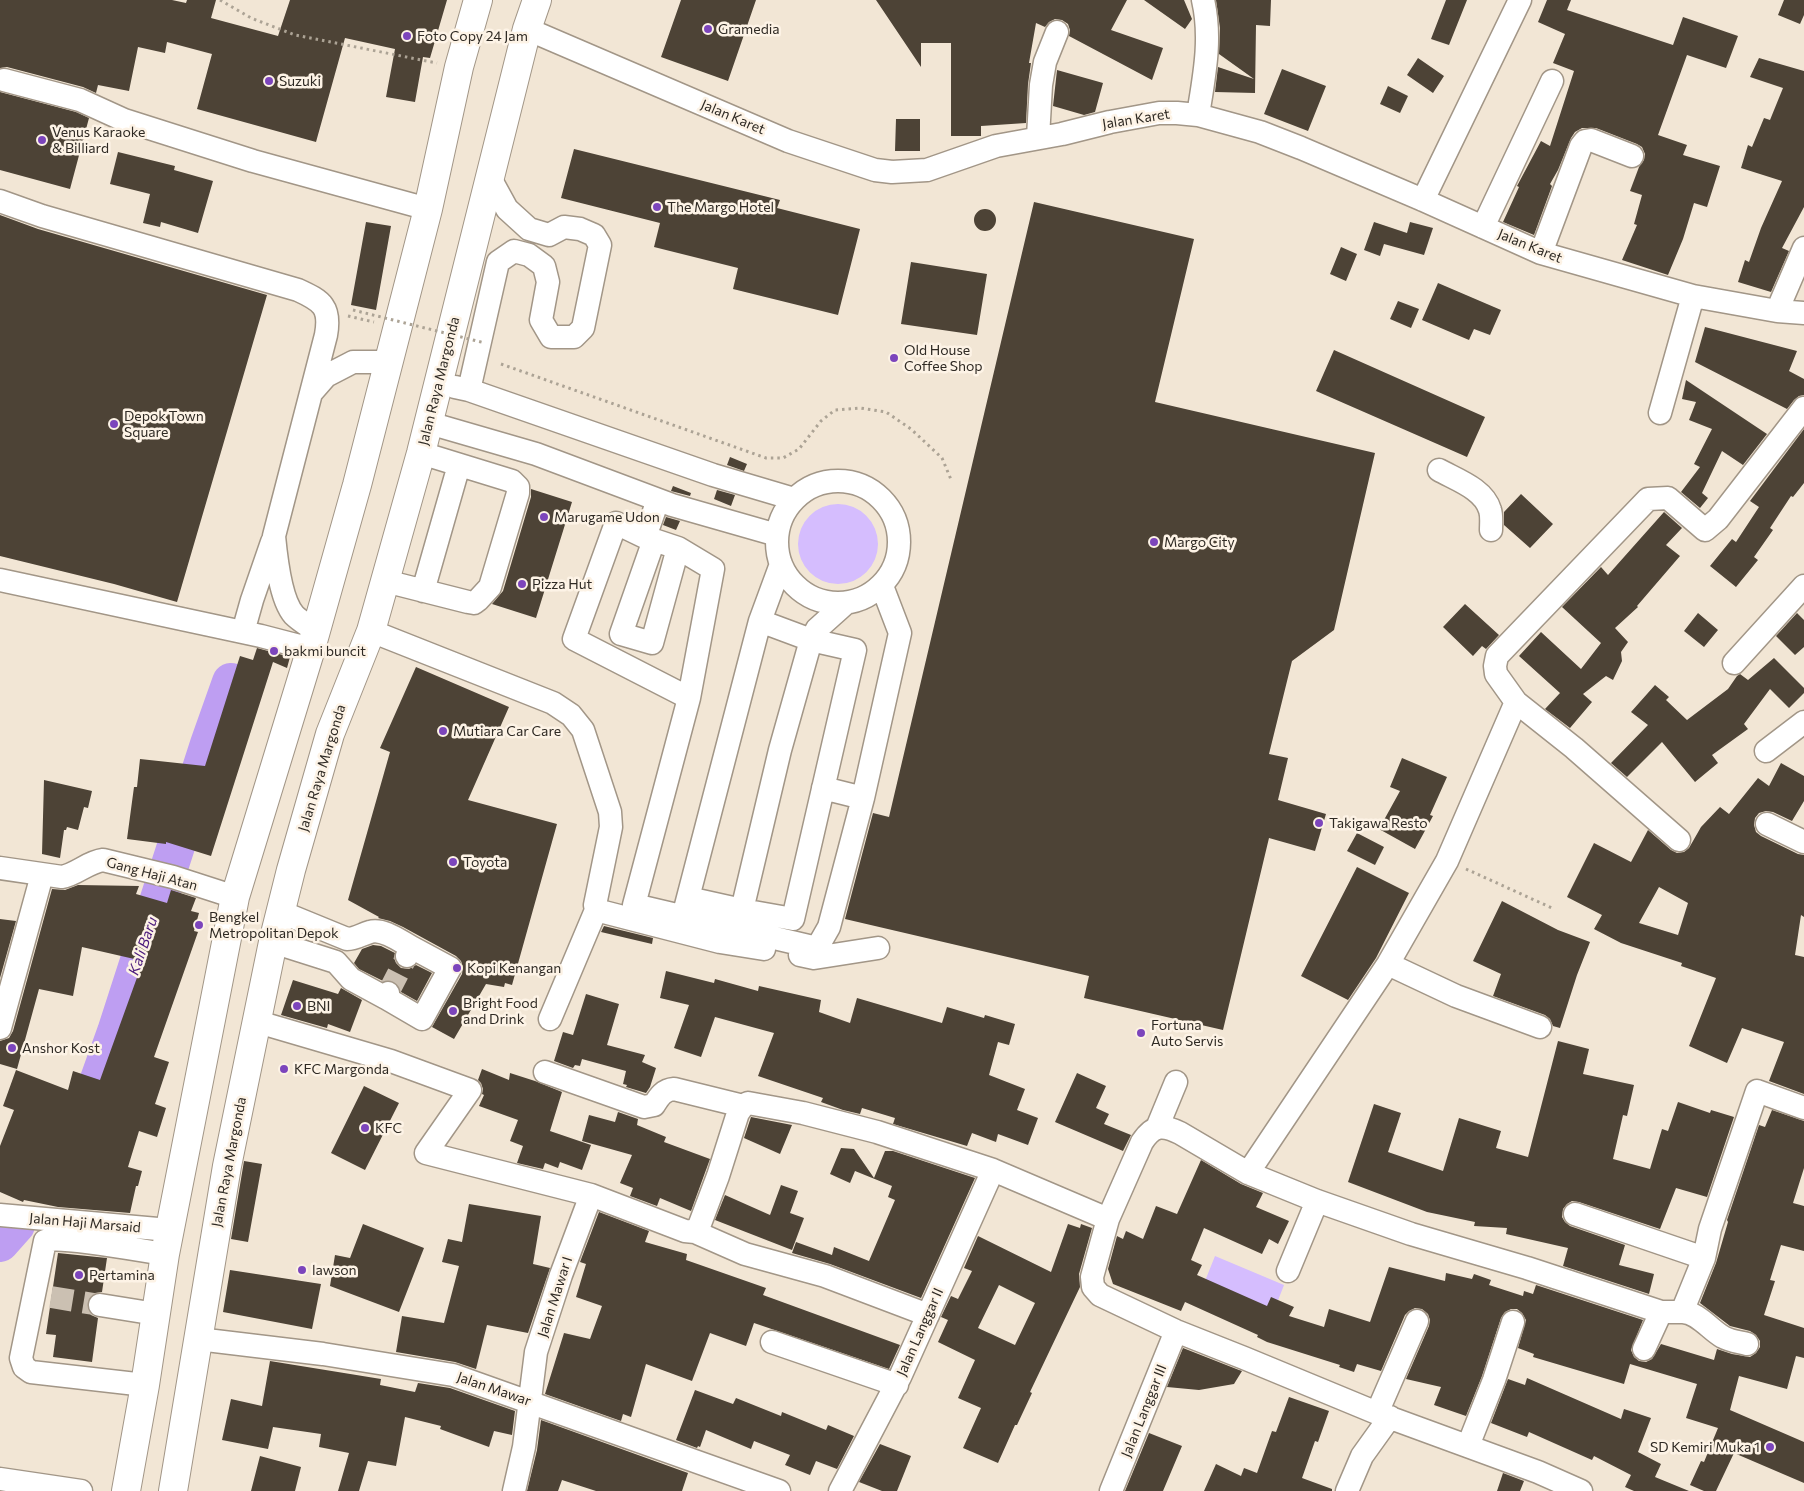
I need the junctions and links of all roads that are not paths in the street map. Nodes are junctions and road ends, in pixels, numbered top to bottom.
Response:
1 (478, 0) edge
2 (537, 0) edge
3 (1203, 0) edge
4 (1520, 0) edge
5 (527, 29) junction
6 (1057, 32) dead end
7 (4, 80) dead end
8 (1552, 81) dead end
9 (1198, 115) junction
10 (1038, 137) junction
11 (1632, 156) dead end
12 (490, 178) junction
13 (1423, 200) junction
14 (0, 201) edge
15 (428, 209) junction
16 (1483, 227) junction
17 (1804, 248) edge
18 (1541, 253) junction
19 (1693, 296) junction
20 (1777, 311) junction
21 (1804, 313) edge
22 (389, 362) junction
23 (442, 373) junction
24 (472, 380) junction
25 (311, 392) junction
26 (1804, 408) edge
27 (1660, 413) dead end
28 (429, 423) junction
29 (421, 453) junction
30 (459, 465) junction
31 (1439, 470) dead end
32 (794, 499) junction
33 (658, 500) junction
34 (1491, 530) dead end
35 (274, 536) junction
36 (777, 536) junction
37 (650, 538) junction
38 (678, 548) junction
39 (781, 564) junction
40 (0, 580) edge
41 (384, 581) junction
42 (882, 586) junction
43 (1804, 586) edge
44 (423, 591) junction
45 (846, 603) junction
46 (760, 621) junction
47 (371, 631) junction
48 (243, 632) junction
49 (314, 640) junction
50 (811, 640) junction
51 (1734, 664) dead end
52 (689, 698) junction
53 (1516, 702) junction
54 (1803, 726) edge
55 (284, 735) junction
56 (326, 747) junction
57 (1766, 751) dead end
58 (823, 788) junction
59 (863, 798) junction
60 (1767, 824) dead end
61 (1679, 840) dead end
62 (1804, 842) edge
63 (0, 868) edge
64 (42, 875) junction
65 (235, 897) junction
66 (685, 907) junction
67 (596, 910) junction
68 (742, 910) junction
69 (281, 912) junction
70 (793, 919) junction
71 (829, 927) junction
72 (273, 942) junction
73 (878, 948) dead end
74 (1388, 964) junction
75 (550, 1019) dead end
76 (258, 1022) junction
77 (1540, 1027) dead end
78 (0, 1028) edge
79 (545, 1072) dead end
80 (1176, 1082) dead end
81 (743, 1106) junction
82 (1804, 1108) edge
83 (1157, 1128) junction
84 (993, 1170) junction
85 (1248, 1174) junction
86 (591, 1194) junction
87 (1317, 1201) junction
88 (1576, 1214) dead end
89 (10, 1216) edge
90 (1108, 1219) junction
91 (695, 1232) junction
92 (167, 1242) junction
93 (1704, 1258) junction
94 (1288, 1271) dead end
95 (100, 1304) tunnel mouth
96 (1672, 1312) junction
97 (156, 1314) junction
98 (928, 1315) junction
99 (1417, 1322) dead end
100 (1513, 1322) dead end
101 (1176, 1332) junction
102 (198, 1339) junction
103 (772, 1342) dead end
104 (1747, 1344) dead end
105 (1644, 1349) dead end
106 (145, 1385) junction
107 (896, 1385) junction
108 (529, 1402) junction
109 (1383, 1415) junction
110 (1468, 1446) junction
111 (0, 1479) edge
112 (1534, 1482) edge
113 (81, 1491) edge
114 (126, 1491) edge
115 (173, 1491) edge
116 (514, 1491) edge
117 (779, 1491) edge
118 (840, 1491) edge
119 (1111, 1491) edge
120 (1348, 1491) edge
121 (1581, 1491) edge

1 - 15 main road
2 - 5 main road, Jalan Raya Margonda
3 - 9 street
4 - 13 street
5 - 10 street, Jalan Karet
5 - 12 main road, Jalan Raya Margonda
6 - 10 street
7 - 15 street
8 - 16 street
9 - 10 street, Jalan Karet
9 - 13 street, Jalan Karet
11 - 18 street
12 - 23 main road, Jalan Raya Margonda
12 - 24 street
13 - 16 street, Jalan Karet
14 - 25 street
15 - 22 main road
16 - 18 street, Jalan Karet
17 - 20 street
18 - 19 street, Jalan Karet
19 - 20 street, Jalan Karet
19 - 27 street
20 - 21 street, Jalan Karet
22 - 25 street
22 - 49 main road
23 - 24 street
23 - 28 main road, Jalan Raya Margonda
24 - 32 street
25 - 35 street
26 - 53 street
28 - 29 main road, Jalan Raya Margonda
28 - 33 street
29 - 30 street
29 - 41 main road, Jalan Raya Margonda
30 - 44 street
30 - 44 street
31 - 34 street
32 - 36 street
32 - 42 street
33 - 36 street
33 - 37 street
35 - 48 street
35 - 49 street
36 - 39 street
37 - 38 street
37 - 38 street
37 - 52 street
38 - 52 street
39 - 45 street
39 - 46 street
40 - 48 street
41 - 44 street
41 - 47 main road, Jalan Raya Margonda
42 - 45 street
42 - 59 street
43 - 51 street
45 - 50 street
46 - 50 street
46 - 66 street
47 - 56 main road, Jalan Raya Margonda
47 - 67 street
48 - 49 street
49 - 55 main road
50 - 58 street
50 - 68 street
52 - 66 street
53 - 61 street
53 - 74 street
54 - 57 street
55 - 56 main road
55 - 65 main road
56 - 69 main road, Jalan Raya Margonda
58 - 59 street
58 - 70 street
59 - 71 street
60 - 62 street
63 - 64 street, Gang Haji Atan
64 - 65 street, Gang Haji Atan
64 - 78 street
65 - 92 main road
66 - 68 street
66 - 71 street
67 - 73 street
67 - 75 street
68 - 70 street
69 - 72 main road, Jalan Raya Margonda
69 - 72 street
70 - 71 street
72 - 76 main road, Jalan Raya Margonda
74 - 77 street
74 - 85 street
76 - 86 street
76 - 102 main road, Jalan Raya Margonda
79 - 81 street
80 - 83 street
81 - 84 street
81 - 91 street
82 - 93 street
83 - 85 street
83 - 90 street
84 - 90 street
84 - 98 street, Jalan Langgar II
85 - 87 street
86 - 91 street
86 - 108 street, Jalan Mawar I
87 - 94 street
87 - 96 street
88 - 93 street
89 - 92 street, Jalan Haji Marsaid
90 - 101 street
91 - 98 street
92 - 97 main road
92 - 106 street
93 - 96 street
95 - 97 street
96 - 104 street
96 - 105 street
97 - 106 main road
98 - 107 street, Jalan Langgar II
99 - 109 street
100 - 110 street
101 - 109 street
101 - 119 street, Jalan Langgar III
102 - 108 street, Jalan Mawar
102 - 115 main road, Jalan Raya Margonda
103 - 107 street
106 - 114 main road
107 - 118 street, Jalan Langgar II
108 - 116 street, Jalan Mawar I
108 - 117 street, Jalan Mawar
109 - 110 street
109 - 120 street
110 - 112 street
111 - 113 street
112 - 121 street

